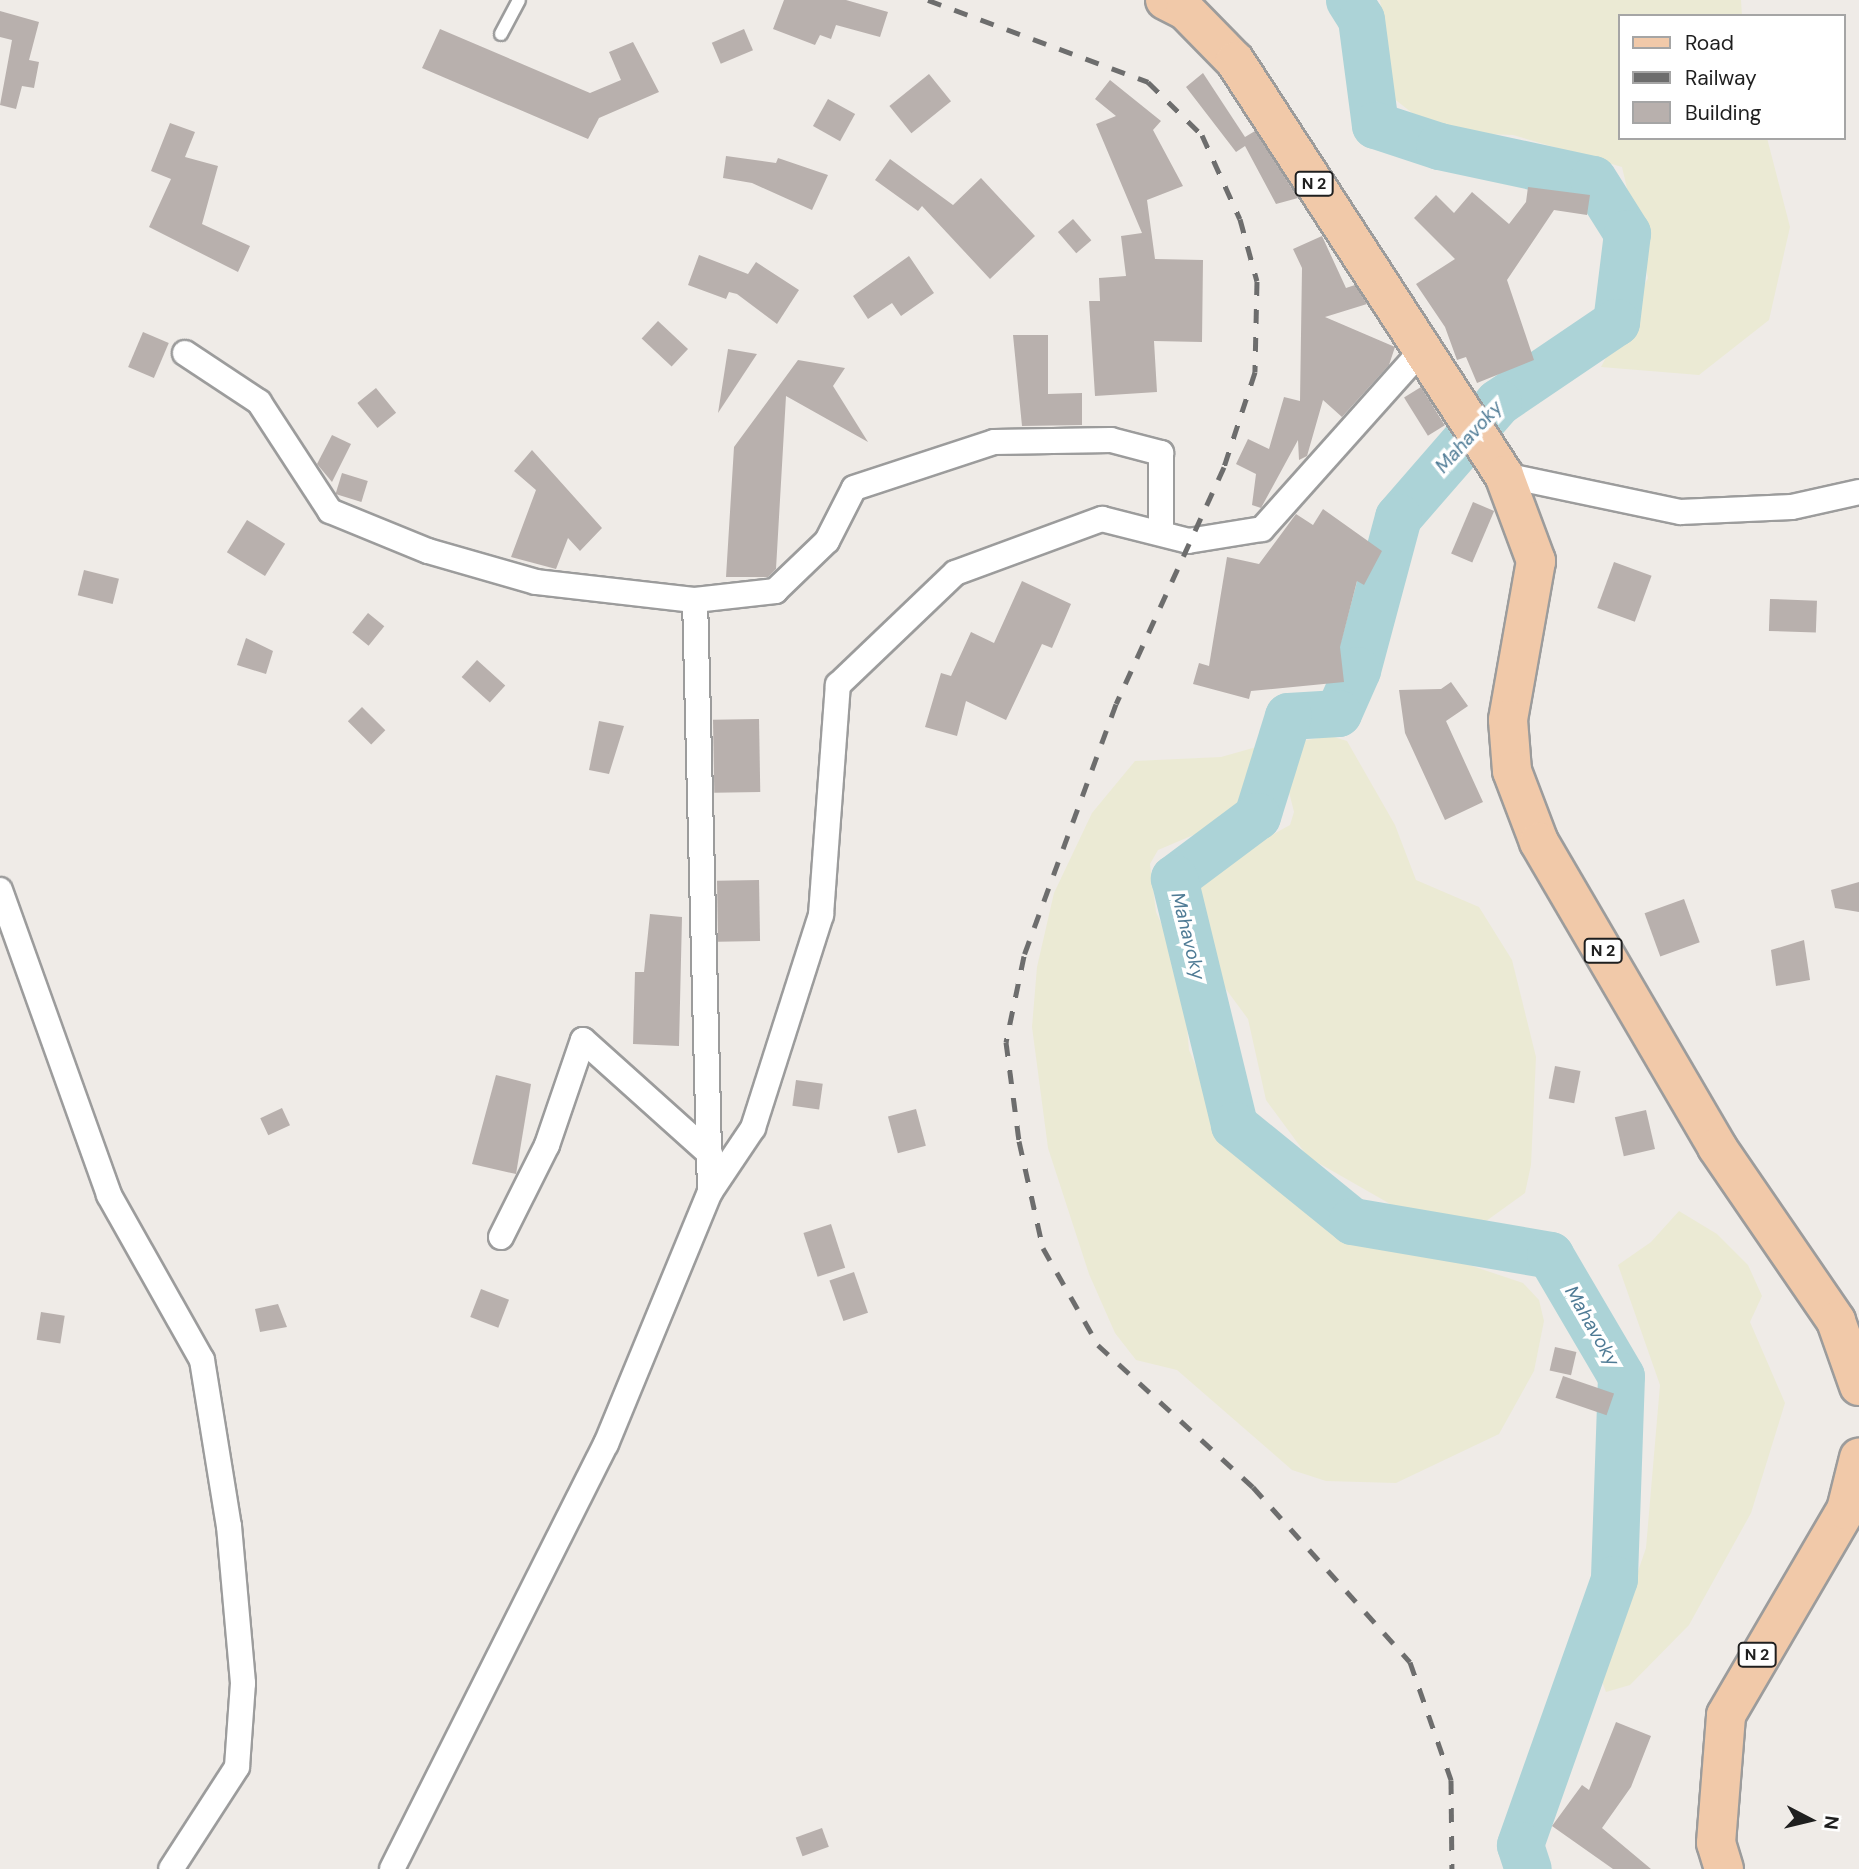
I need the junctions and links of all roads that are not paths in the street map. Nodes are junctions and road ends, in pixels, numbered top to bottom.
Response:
1 (519, 0) edge
2 (1166, 0) edge
3 (501, 34) dead end
4 (1421, 351) junction
5 (185, 353) dead end
6 (1504, 475) junction
7 (1859, 492) edge
8 (1161, 534) junction
9 (695, 600) junction
10 (0, 890) edge
11 (710, 1154) junction
12 (710, 1192) junction
13 (501, 1237) dead end
14 (1859, 1385) edge
15 (1859, 1458) edge
16 (171, 1869) edge
17 (392, 1869) edge
18 (1724, 1869) edge

1 - 3 lane
2 - 4 main road, N 2
4 - 6 main road, N 2
4 - 8 street
5 - 9 street
6 - 7 street
6 - 14 main road, N 2
8 - 9 street
8 - 12 street
9 - 11 street
10 - 16 street
11 - 12 street
11 - 13 street
12 - 17 street
15 - 18 main road, N 2

